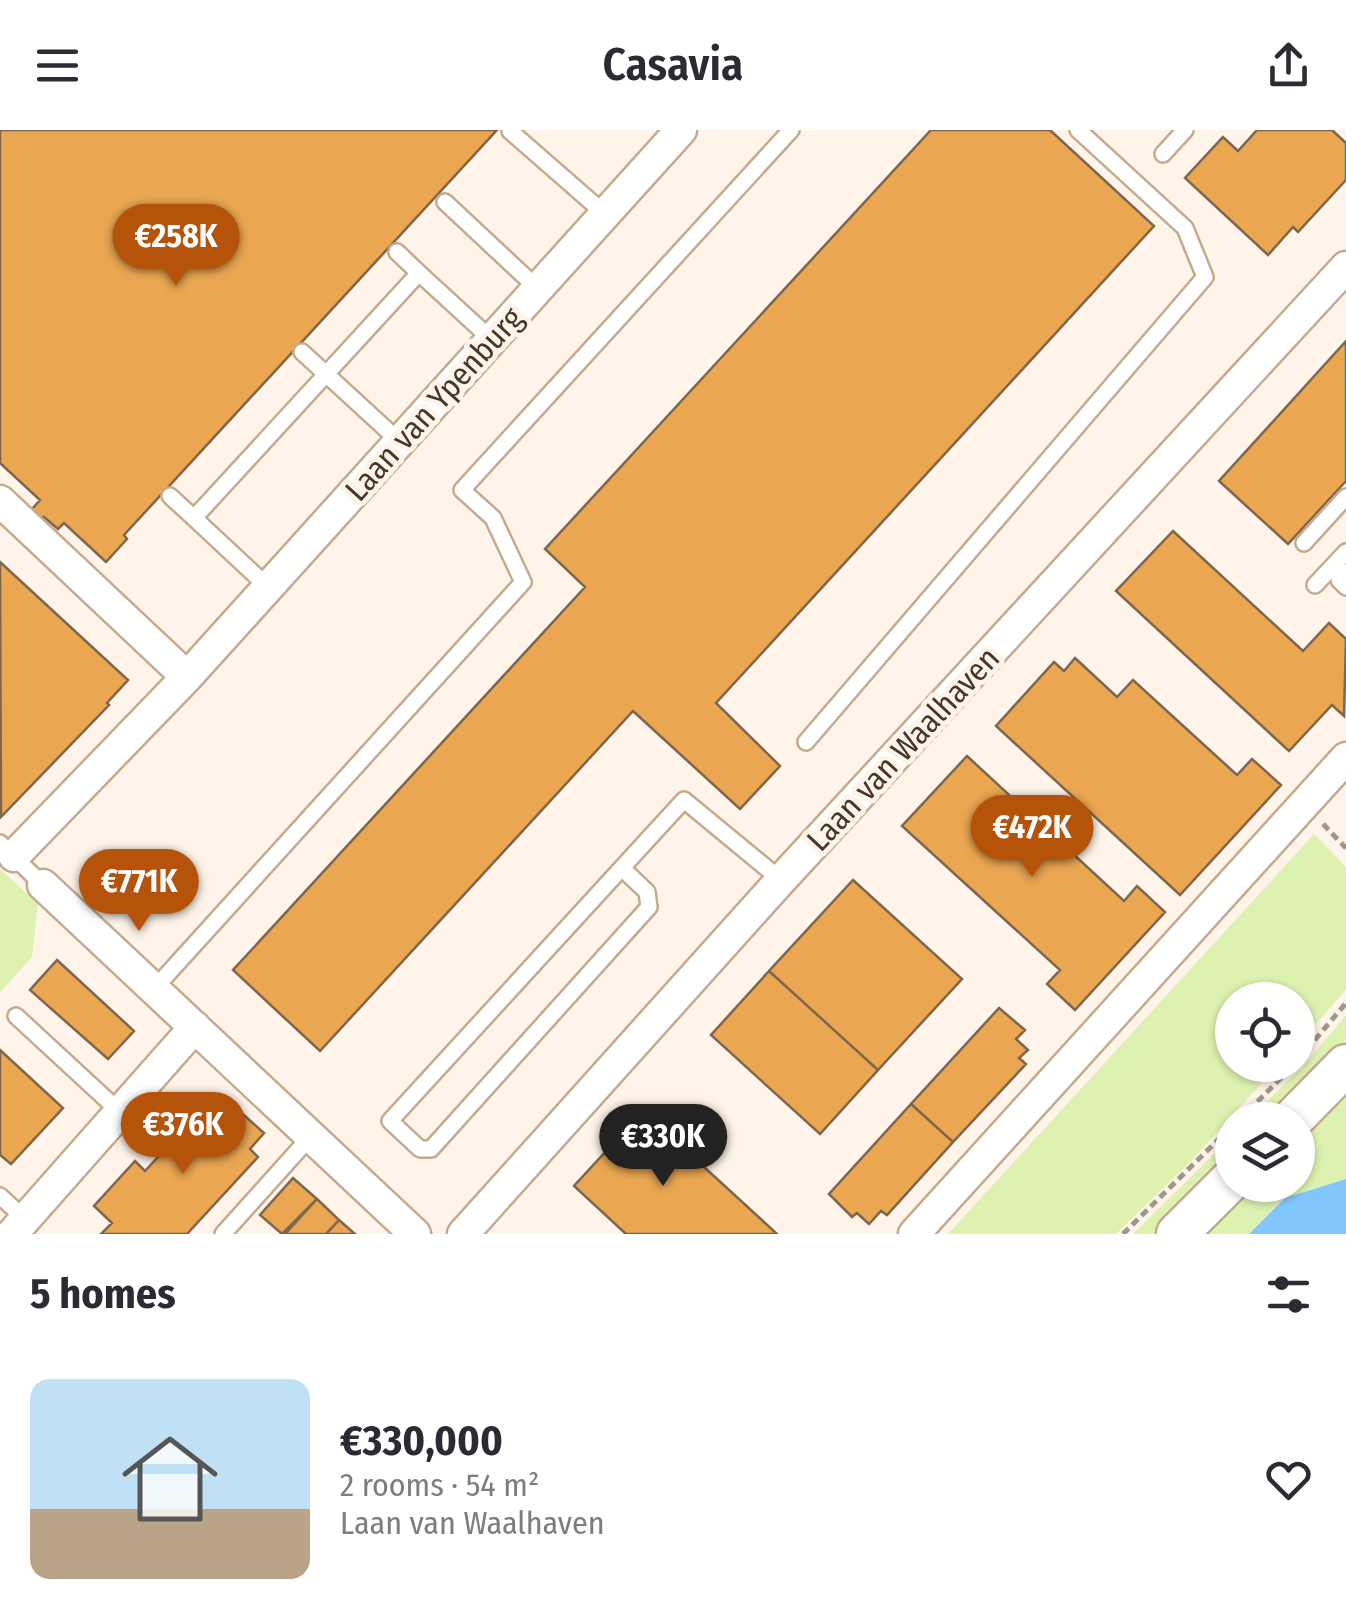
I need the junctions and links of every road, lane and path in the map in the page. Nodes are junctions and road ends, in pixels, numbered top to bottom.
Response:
1 (791, 130) edge
2 (1078, 130) edge
3 (1185, 130) edge
4 (510, 131) edge
5 (671, 133) edge
6 (1163, 154) dead end
7 (445, 202) dead end
8 (605, 214) junction
9 (397, 252) dead end
10 (1346, 267) edge
11 (418, 273) junction
12 (538, 289) junction
13 (491, 339) junction
14 (302, 352) dead end
15 (326, 374) junction
16 (400, 442) junction
17 (170, 496) dead end
18 (1346, 497) edge
19 (0, 501) edge
20 (194, 518) junction
21 (1304, 543) dead end
22 (1346, 552) edge
23 (1346, 572) edge
24 (1315, 586) dead end
25 (1346, 587) edge
26 (269, 588) junction
27 (187, 677) junction
28 (806, 742) dead end
29 (1346, 758) edge
30 (7, 850) edge
31 (623, 869) junction
32 (781, 880) junction
33 (43, 885) joint
34 (154, 988) junction
35 (1346, 1003) edge
36 (16, 1016) dead end
37 (195, 1027) junction
38 (1315, 1040) edge
39 (1346, 1064) edge
40 (1277, 1082) edge
41 (1257, 1102) edge
42 (1309, 1102) edge
43 (120, 1112) junction
44 (312, 1136) junction
45 (1215, 1143) edge
46 (0, 1196) edge
47 (1215, 1196) edge
48 (18, 1226) edge
49 (223, 1234) edge
50 (415, 1234) edge
51 (463, 1234) edge
52 (914, 1234) edge
53 (1123, 1234) edge
54 (1177, 1234) edge

1 - 34 lane
2 - 28 lane
3 - 6 lane
4 - 8 lane
5 - 8 street, Laan van Ypenburg
7 - 12 lane
8 - 12 street, Laan van Ypenburg
9 - 11 lane
10 - 32 street, Laan van Waalhaven
11 - 13 lane
11 - 15 lane
12 - 13 street, Laan van Ypenburg
13 - 16 street, Laan van Ypenburg
14 - 15 lane
15 - 16 lane
15 - 20 lane
16 - 26 street, Laan van Ypenburg
17 - 20 lane
18 - 21 lane
19 - 27 street
20 - 26 lane
22 - 24 lane
23 - 25 lane
26 - 27 street, Laan van Ypenburg
27 - 30 street, Laan van Ypenburg
29 - 52 street
30 - 33 lane
31 - 31 lane
31 - 32 lane
32 - 51 street, Laan van Waalhaven
33 - 34 street
34 - 37 street
35 - 38 path
36 - 43 lane
37 - 43 street
37 - 44 street
39 - 42 main road
40 - 41 path
43 - 48 street
44 - 49 lane
44 - 50 street
45 - 53 path
46 - 48 lane
47 - 54 main road

